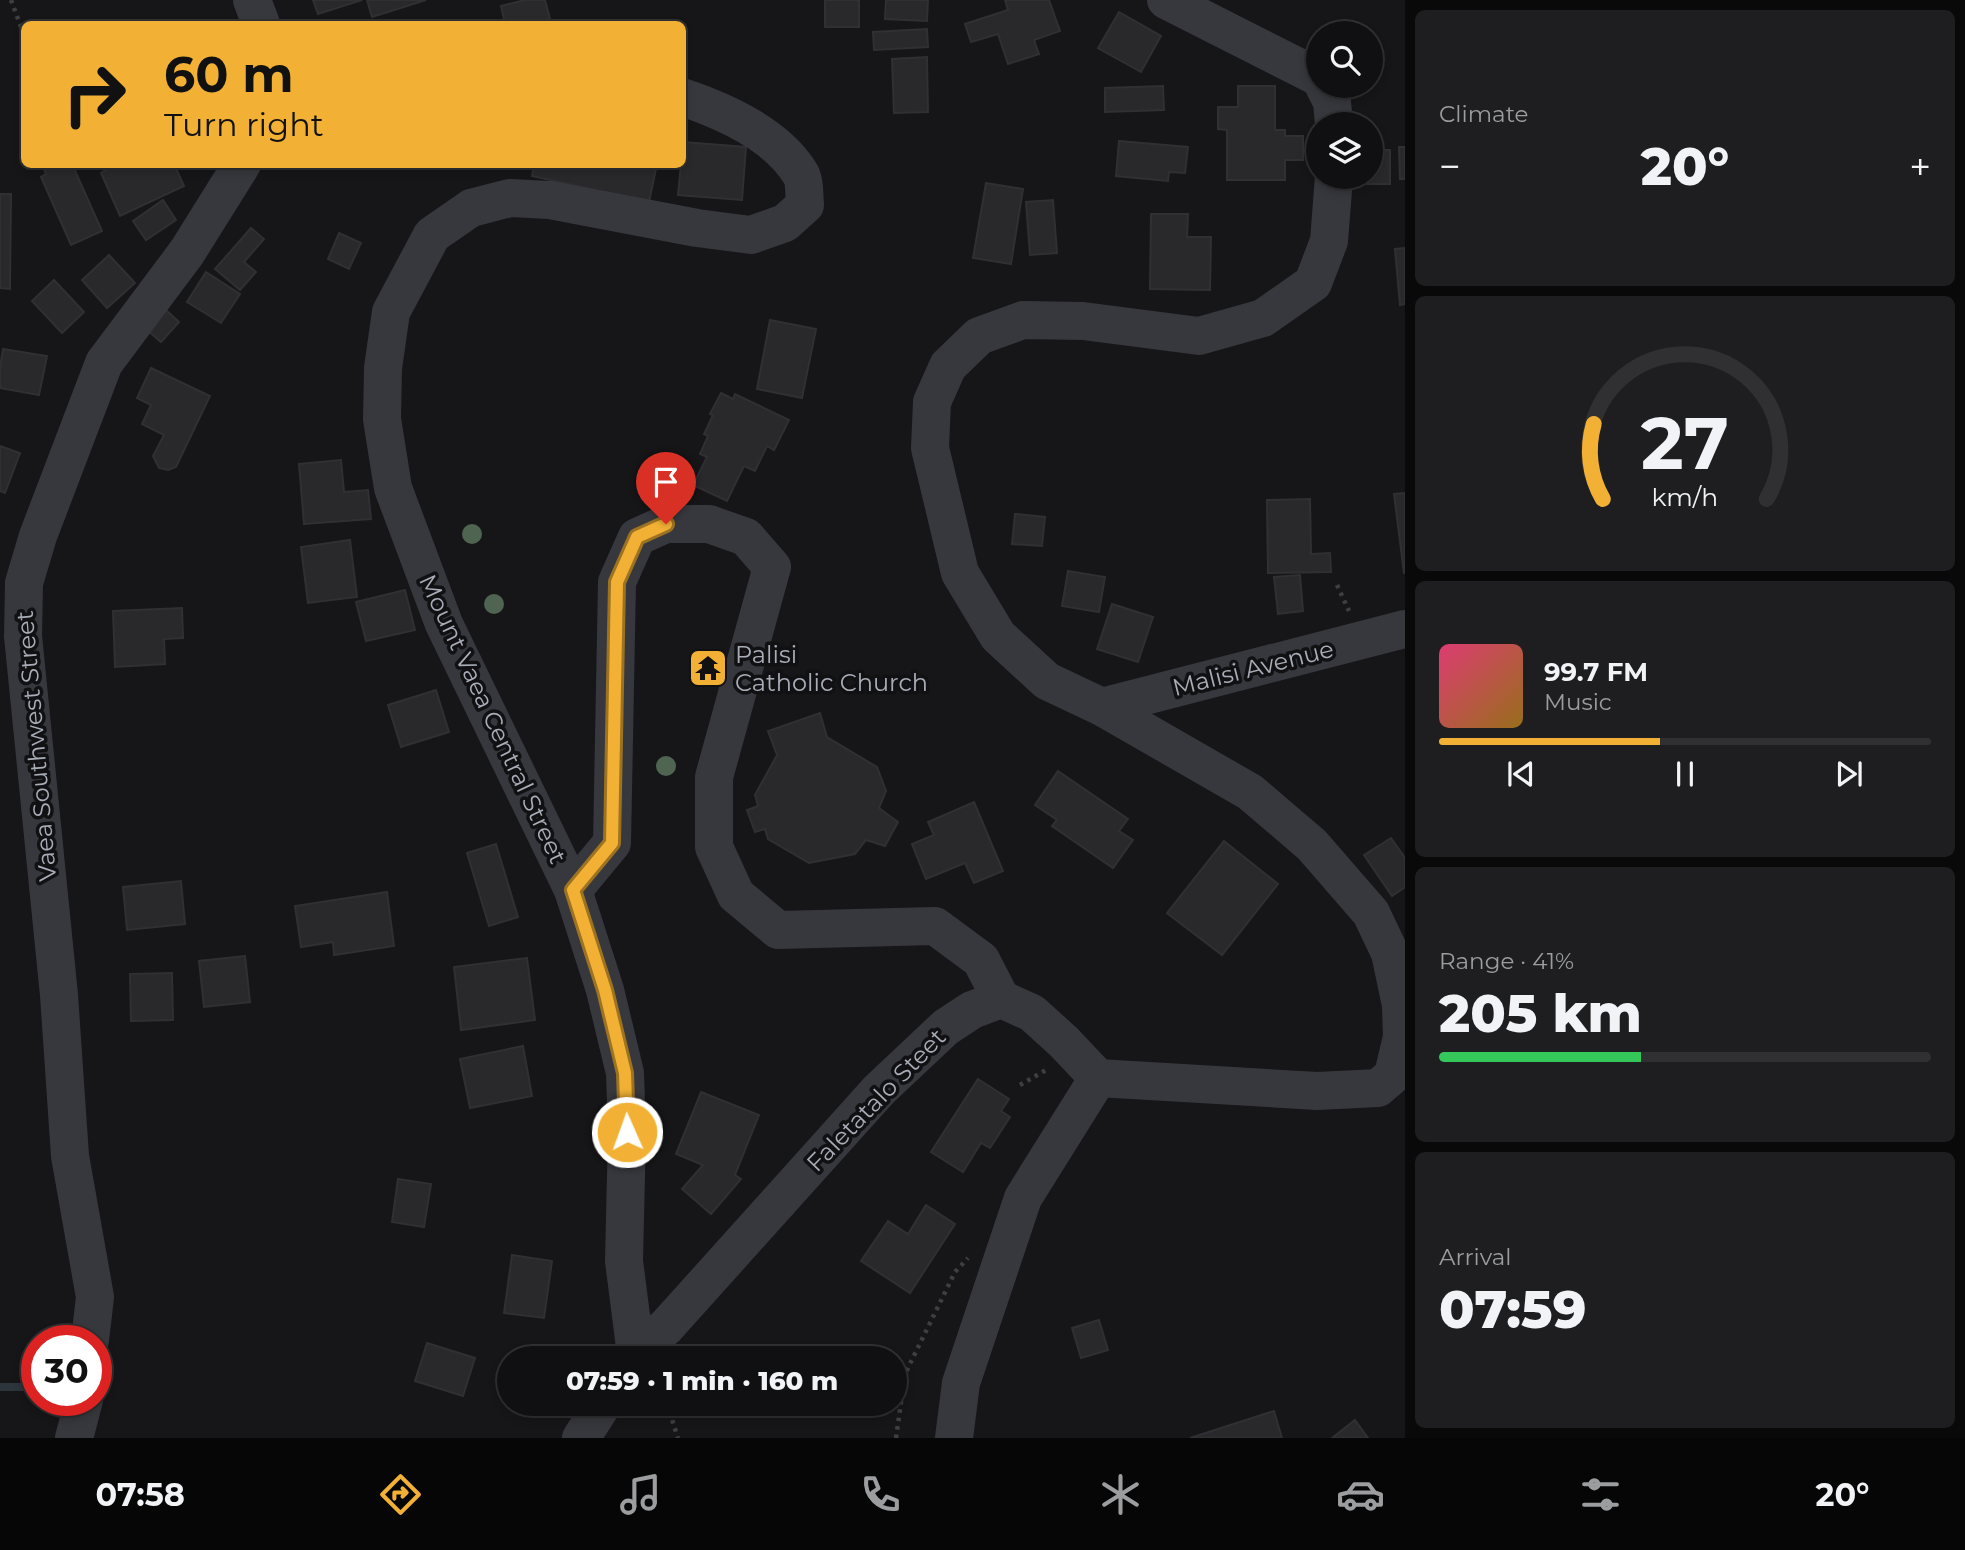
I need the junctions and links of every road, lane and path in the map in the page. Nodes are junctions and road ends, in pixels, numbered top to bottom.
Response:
1 (11, 0) edge
2 (252, 0) edge
3 (1166, 0) edge
4 (260, 21) edge
5 (21, 27) edge
6 (1306, 71) edge
7 (686, 98) edge
8 (240, 168) edge
9 (1333, 189) edge
10 (1405, 629) edge
11 (12, 641) edge
12 (1102, 707) junction
13 (573, 890) junction
14 (1001, 999) junction
15 (1098, 1078) junction
16 (972, 1253) dead end
17 (92, 1325) edge
18 (631, 1346) edge
19 (640, 1346) edge
20 (79, 1416) edge
21 (595, 1416) edge
22 (671, 1416) edge
23 (74, 1438) edge
24 (581, 1438) edge
25 (678, 1438) edge
26 (895, 1438) edge
27 (954, 1438) edge

1 - 5 path
2 - 4 street
3 - 6 street
7 - 13 street, Mount Vaea Central Street
8 - 11 street, Vaea Southwest Street
9 - 12 street
10 - 12 street, Malisi Avenue
11 - 17 street, Vaea Southwest Street
12 - 15 street
13 - 14 street
13 - 18 street, Mount Vaea Central Street
14 - 15 street
14 - 19 street, Faletatalo Steet
15 - 27 street
16 - 26 path
20 - 23 street
21 - 24 street
22 - 25 path

